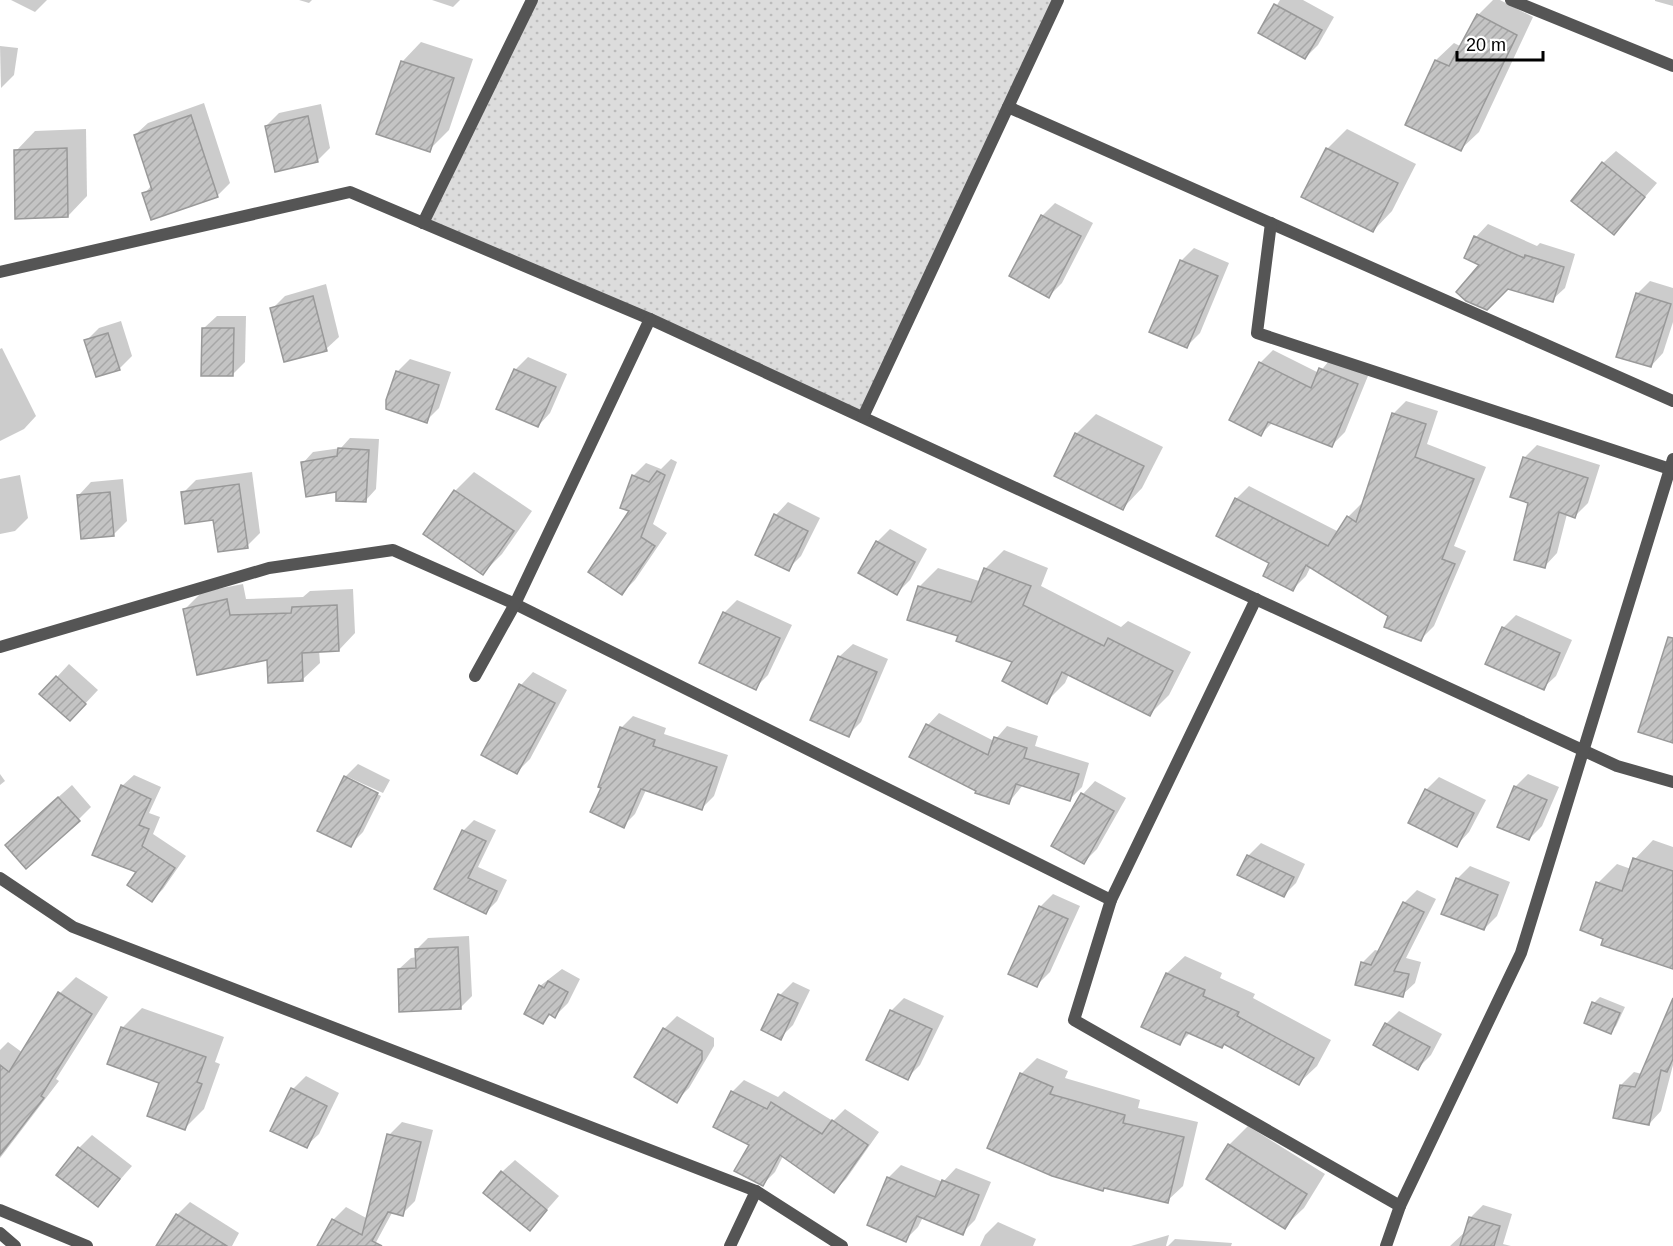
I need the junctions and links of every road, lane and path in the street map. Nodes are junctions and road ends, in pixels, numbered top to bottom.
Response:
1 (532, 0) edge
2 (1058, 0) edge
3 (1511, 0) edge
4 (1673, 66) edge
5 (1008, 107) junction
6 (423, 223) junction
7 (1271, 223) junction
8 (0, 272) edge
9 (650, 319) junction
10 (1673, 401) edge
11 (863, 417) junction
12 (1671, 464) edge
13 (1256, 599) junction
14 (515, 604) junction
15 (0, 647) edge
16 (475, 676) dead end
17 (1583, 750) junction
18 (1673, 783) edge
19 (0, 878) edge
20 (1111, 900) junction
21 (756, 1191) junction
22 (1400, 1206) junction
23 (0, 1210) edge
24 (0, 1233) edge
25 (15, 1246) edge
26 (87, 1246) edge
27 (730, 1246) edge
28 (842, 1246) edge
29 (1386, 1246) edge

1 - 6 street
2 - 5 street
3 - 4 street
5 - 7 street
5 - 11 street
6 - 8 street
6 - 9 street
7 - 10 street
7 - 12 street
9 - 11 street
9 - 14 street
11 - 13 street
12 - 17 street
13 - 17 street
13 - 20 street
14 - 15 street
14 - 16 street
14 - 20 street
17 - 18 street
17 - 22 street
19 - 21 street
20 - 22 street
21 - 27 street
21 - 28 street
22 - 29 street
23 - 26 street
24 - 25 street

